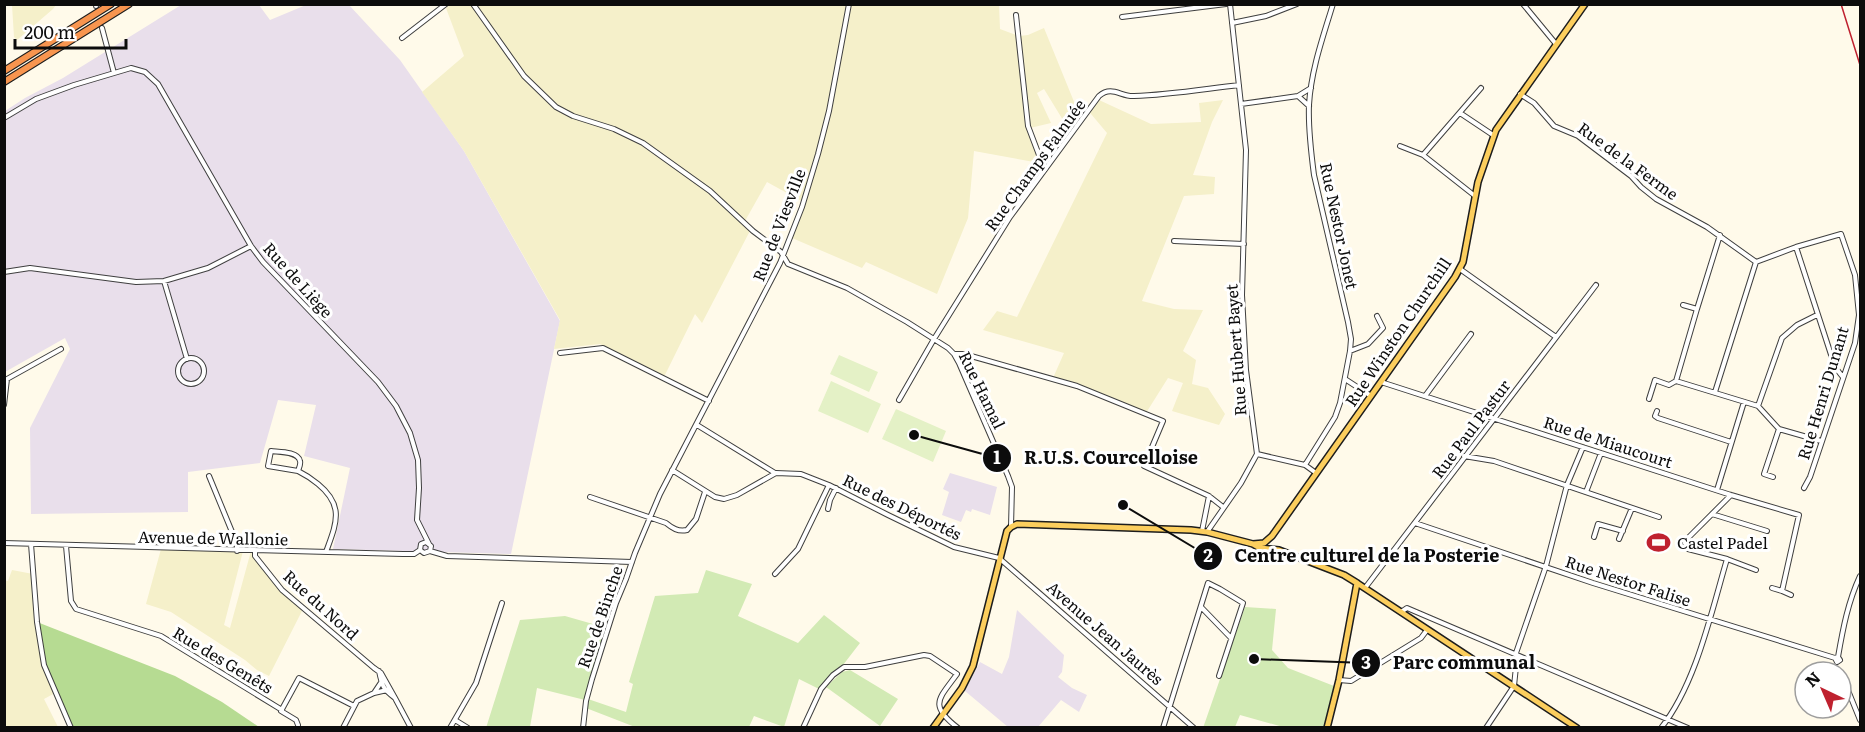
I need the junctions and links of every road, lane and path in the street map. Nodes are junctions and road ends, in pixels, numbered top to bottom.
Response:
1 (111, 4) edge
2 (129, 4) edge
3 (446, 4) edge
4 (473, 4) edge
5 (849, 4) edge
6 (1298, 4) edge
7 (1333, 4) edge
8 (1523, 4) edge
9 (1585, 4) edge
10 (1230, 5) edge
11 (1016, 15) dead end
12 (1122, 17) dead end
13 (1232, 23) junction
14 (102, 28) tunnel mouth
15 (402, 38) dead end
16 (1556, 44) junction
17 (4, 71) edge
18 (114, 73) junction
19 (4, 82) edge
20 (1239, 85) junction
21 (1312, 87) junction
22 (1481, 88) dead end
23 (1520, 94) junction
24 (1299, 96) junction
25 (1241, 104) junction
26 (1309, 105) junction
27 (1460, 113) junction
28 (4, 118) edge
29 (1493, 135) junction
30 (1400, 146) dead end
31 (1423, 155) junction
32 (1042, 172) junction
33 (1474, 196) junction
34 (1720, 235) junction
35 (1174, 241) dead end
36 (1244, 244) junction
37 (251, 246) junction
38 (1796, 247) junction
39 (783, 256) junction
40 (1756, 262) junction
41 (1460, 269) junction
42 (4, 272) edge
43 (164, 281) junction
44 (1596, 285) dead end
45 (1683, 305) dead end
46 (1697, 309) junction
47 (1817, 315) junction
48 (1377, 316) dead end
49 (1470, 334) dead end
50 (1556, 337) junction
51 (934, 339) junction
52 (61, 349) dead end
53 (1350, 351) junction
54 (560, 353) dead end
55 (954, 354) junction
56 (187, 359) junction
57 (1843, 377) junction
58 (1345, 379) junction
59 (1676, 381) junction
60 (1381, 382) junction
61 (1715, 392) junction
62 (1371, 396) junction
63 (1425, 396) junction
64 (1649, 399) dead end
65 (899, 400) dead end
66 (709, 401) junction
67 (1744, 402) junction
68 (4, 405) edge
69 (1758, 406) junction
70 (1657, 411) dead end
71 (1494, 418) junction
72 (697, 425) junction
73 (1779, 429) junction
74 (1822, 441) junction
75 (1731, 442) junction
76 (1583, 447) junction
77 (1601, 453) junction
78 (1257, 454) junction
79 (1464, 456) junction
80 (1305, 465) junction
81 (672, 470) junction
82 (298, 471) junction
83 (776, 473) junction
84 (1317, 474) junction
85 (209, 476) dead end
86 (1773, 477) dead end
87 (829, 485) junction
88 (1567, 485) junction
89 (836, 488) junction
90 (1804, 488) dead end
91 (1717, 490) junction
92 (705, 492) junction
93 (1586, 492) junction
94 (1731, 495) junction
95 (1209, 496) junction
96 (591, 497) dead end
97 (1223, 507) junction
98 (1632, 508) junction
99 (828, 509) dead end
100 (1712, 514) junction
101 (1659, 517) dead end
102 (650, 518) junction
103 (1415, 523) junction
104 (1011, 527) junction
105 (1205, 531) junction
106 (1623, 531) junction
107 (1767, 531) dead end
108 (424, 534) junction
109 (1594, 537) dead end
110 (1619, 539) dead end
111 (4, 543) edge
112 (422, 543) junction
113 (31, 544) junction
114 (429, 544) junction
115 (1267, 545) junction
116 (66, 546) junction
117 (237, 550) junction
118 (420, 550) junction
119 (255, 551) junction
120 (430, 551) junction
121 (326, 552) junction
122 (999, 558) junction
123 (1727, 560) junction
124 (632, 562) junction
125 (1546, 566) junction
126 (1756, 570) dead end
127 (775, 574) dead end
128 (1860, 576) edge
129 (1357, 583) junction
130 (1365, 588) junction
131 (1772, 588) dead end
132 (1782, 591) junction
133 (1791, 595) dead end
134 (502, 603) dead end
135 (1201, 607) junction
136 (1401, 612) junction
137 (1709, 620) junction
138 (1427, 630) junction
139 (1232, 639) junction
140 (1516, 653) junction
141 (1837, 659) joint
142 (379, 671) junction
143 (1219, 676) dead end
144 (1339, 680) junction
145 (381, 681) junction
146 (388, 684) junction
147 (1514, 686) junction
148 (385, 692) junction
149 (374, 693) junction
150 (395, 698) junction
151 (1853, 702) edge
152 (354, 706) junction
153 (1170, 706) junction
154 (282, 710) junction
155 (943, 714) junction
156 (1668, 719) junction
157 (455, 720) junction
158 (1860, 720) edge
159 (298, 725) dead end
160 (71, 728) edge
161 (343, 728) edge
162 (411, 728) edge
163 (450, 728) edge
164 (468, 728) edge
165 (583, 728) edge
166 (803, 728) edge
167 (933, 728) edge
168 (958, 728) edge
169 (1163, 728) edge
170 (1194, 728) edge
171 (1328, 728) edge
172 (1486, 728) edge
173 (1577, 728) edge
174 (1661, 728) edge
175 (1688, 728) edge

1 - 17 highway
2 - 19 highway
3 - 15 street
4 - 39 street, Rue Hamal
5 - 39 street, Rue de Viesville
6 - 13 street
7 - 21 street, Rue Nestor Jonet
8 - 16 street
9 - 16 main road, Rue Winston Churchill
10 - 12 street
10 - 13 street, Rue Hubert Bayet
11 - 32 street
13 - 20 street, Rue Hubert Bayet
14 - 18 street
16 - 23 main road, Rue Winston Churchill
18 - 28 street, Rue de Liège
18 - 37 street, Rue de Liège
20 - 25 street, Rue Hubert Bayet
20 - 32 street, Rue Champs Falnuée
21 - 24 street
21 - 26 street, Rue Nestor Jonet
22 - 27 street
23 - 29 main road, Rue Winston Churchill
23 - 34 street, Rue de la Ferme
24 - 25 street
24 - 26 street
25 - 36 street, Rue Hubert Bayet
26 - 53 street, Rue Nestor Jonet
27 - 29 street
27 - 31 street
29 - 33 main road, Rue Winston Churchill
30 - 31 street
31 - 33 street
32 - 51 street, Rue Champs Falnuée
33 - 41 main road, Rue Winston Churchill
34 - 40 street, Rue de la Ferme
34 - 46 street
35 - 36 street
36 - 78 street, Rue Hubert Bayet
37 - 43 street
37 - 108 street, Rue de Liège
38 - 40 street
38 - 47 street
38 - 57 street, Rue Henri Dunant
39 - 51 street, Rue Hamal
39 - 66 street, Rue de Viesville
40 - 61 street
41 - 50 street
41 - 60 main road, Rue Winston Churchill
42 - 43 street
43 - 56 street
44 - 50 street, Rue Paul Pastur
45 - 46 street
46 - 59 street
47 - 57 street
47 - 69 street
48 - 53 street
49 - 63 street
50 - 71 street, Rue Paul Pastur
51 - 55 street, Rue Hamal
51 - 65 street
52 - 68 street
53 - 58 street, Rue Nestor Jonet
54 - 66 street
55 - 95 street
55 - 104 street, Rue Hamal
56 - 56 street
57 - 74 street, Rue Henri Dunant
58 - 62 street
58 - 80 street, Rue Nestor Jonet
59 - 61 street
59 - 64 street
60 - 62 main road, Rue Winston Churchill
60 - 63 street, Rue de Miaucourt
61 - 67 street
62 - 84 main road, Rue Winston Churchill
63 - 71 street, Rue de Miaucourt
66 - 72 street, Rue de Viesville
67 - 69 street
67 - 75 street
69 - 73 street
70 - 75 street
71 - 76 street, Rue de Miaucourt
71 - 79 street, Rue Paul Pastur
72 - 81 street, Rue de Viesville
72 - 83 street
73 - 74 street
73 - 86 street
74 - 90 street, Rue Henri Dunant
75 - 91 street
76 - 77 street, Rue de Miaucourt
76 - 88 street
77 - 91 street, Rue de Miaucourt
77 - 93 street
78 - 80 street
78 - 97 street
79 - 88 street
79 - 103 street, Rue Paul Pastur
80 - 84 street
81 - 92 street
81 - 102 street, Rue de Binche
82 - 82 street
82 - 121 street
83 - 87 street, Rue des Déportés
83 - 92 street
84 - 115 main road, Rue Winston Churchill
85 - 117 street
87 - 89 street, Rue des Déportés
87 - 127 street, Rue des Déportés
88 - 93 street
88 - 125 street
89 - 99 street
89 - 122 street, Rue des Déportés
91 - 94 street, Rue de Miaucourt
92 - 102 street
93 - 98 street
94 - 100 street
94 - 132 street, Rue de Miaucourt
95 - 97 street
95 - 105 street
96 - 102 street
97 - 105 street
98 - 101 street
98 - 106 street
100 - 107 street
100 - 123 street
102 - 124 street, Rue de Binche
103 - 125 street, Rue Nestor Falise
103 - 130 street, Rue Paul Pastur
104 - 105 main road
104 - 122 main road
105 - 115 main road
106 - 109 street
106 - 110 street
108 - 112 street, Rue de Liège
108 - 114 street, Rue de Liège
111 - 113 street, Avenue de Wallonie
112 - 114 street
112 - 118 street
113 - 116 street, Avenue de Wallonie
113 - 160 street
114 - 120 street
115 - 129 main road
116 - 117 street, Avenue de Wallonie
116 - 154 street, Rue des Genêts
117 - 119 street, Avenue de Wallonie
118 - 120 street
118 - 121 street, Avenue de Wallonie
119 - 121 street, Avenue de Wallonie
119 - 142 street, Rue du Nord
120 - 124 street
122 - 153 street, Avenue Jean Jaurès
122 - 155 main road
123 - 126 street
123 - 137 street
124 - 165 street, Rue de Binche
125 - 137 street, Rue Nestor Falise
125 - 140 street
128 - 141 street
129 - 130 main road
129 - 144 main road
130 - 136 main road
131 - 132 street
132 - 133 street
134 - 157 street
135 - 139 street
135 - 139 street
135 - 153 street
136 - 138 main road
136 - 140 street
137 - 141 street, Rue Nestor Falise
137 - 156 street
138 - 144 street
138 - 147 main road
139 - 143 street
140 - 147 street
140 - 156 street
142 - 145 street
142 - 146 street, Rue du Nord
144 - 171 main road
145 - 146 street
145 - 148 street
145 - 149 street
146 - 148 street
146 - 150 street, Rue du Nord
147 - 172 street
147 - 173 main road
148 - 149 street
148 - 150 street
149 - 152 street
150 - 162 street, Rue du Nord
151 - 158 street
152 - 154 street, Rue des Genêts
152 - 161 street
153 - 169 street
153 - 170 street, Avenue Jean Jaurès
154 - 159 street, Rue des Genêts
155 - 166 street
155 - 167 main road
155 - 168 street
156 - 174 street
156 - 175 street
157 - 163 street
157 - 164 street

